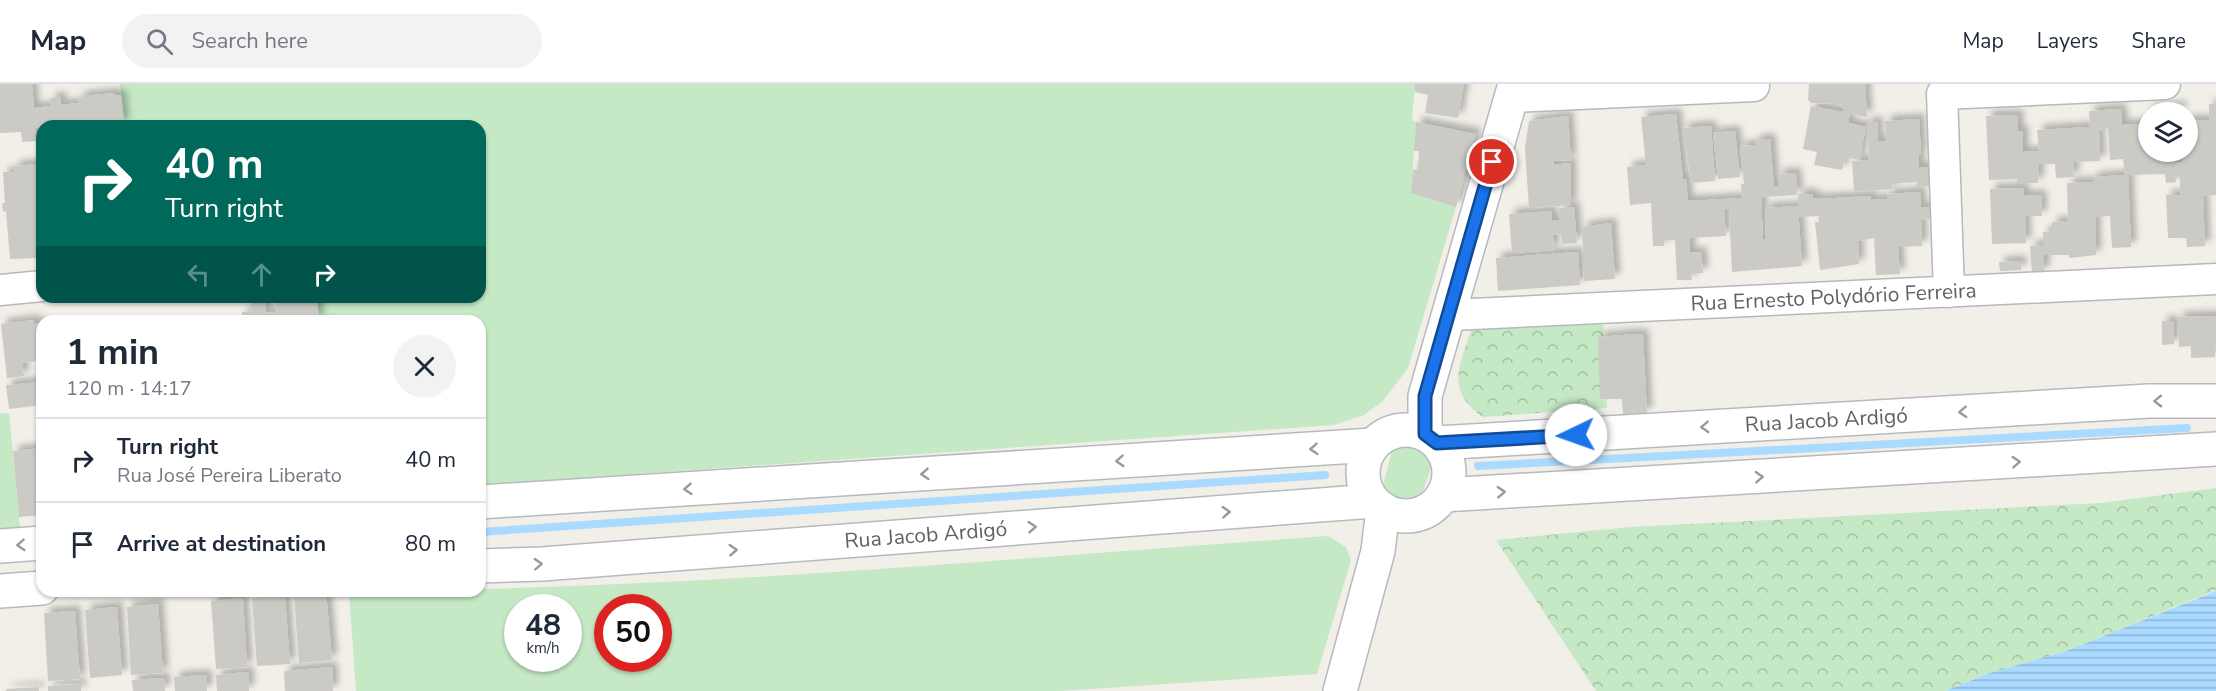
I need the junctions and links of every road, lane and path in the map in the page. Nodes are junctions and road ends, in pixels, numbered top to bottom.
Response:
1 (2165, 84) edge
2 (1754, 86) dead end
3 (1513, 91) edge
4 (2216, 279) edge
5 (36, 287) edge
6 (0, 290) edge
7 (1949, 292) junction
8 (1450, 315) junction
9 (2216, 401) edge
10 (1407, 438) junction
11 (2216, 449) edge
12 (1443, 495) junction
13 (486, 502) edge
14 (1389, 509) junction
15 (36, 543) edge
16 (0, 546) edge
17 (486, 566) edge
18 (36, 588) edge
19 (0, 591) edge
20 (1340, 691) edge

1 - 7 street
2 - 3 street
3 - 8 main road
4 - 7 street, Rua Ernesto Polydório Ferreira
5 - 6 street
7 - 8 street, Rua Ernesto Polydório Ferreira
8 - 10 main road
9 -> 10 main road, Rua Jacob Ardigó
10 - 12 main road
10 -> 13 main road, Rua Jacob Ardigó
10 - 14 main road
12 -> 11 main road
12 - 14 main road
17 -> 14 main road, Rua Jacob Ardigó
14 - 20 main road
15 -> 16 main road
18 - 19 main road

